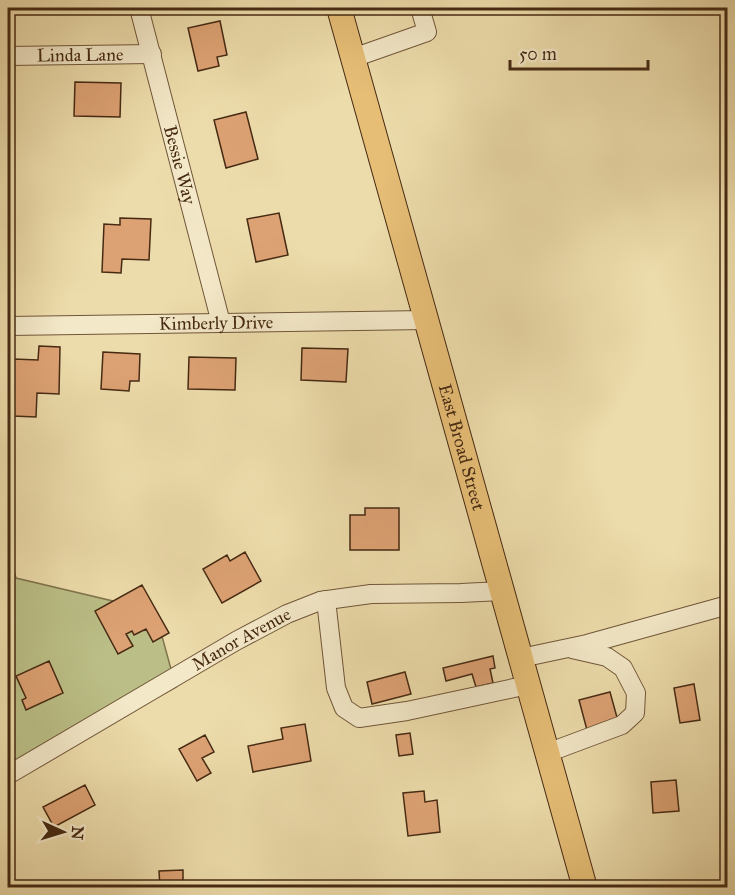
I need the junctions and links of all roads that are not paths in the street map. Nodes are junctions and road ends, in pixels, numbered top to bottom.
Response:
1 (140, 8) edge
2 (339, 8) edge
3 (420, 8) edge
4 (152, 54) junction
5 (8, 56) edge
6 (353, 58) junction
7 (427, 320) junction
8 (221, 323) junction
9 (8, 326) edge
10 (502, 591) junction
11 (326, 600) junction
12 (728, 605) edge
13 (567, 648) junction
14 (521, 658) junction
15 (528, 684) junction
16 (547, 753) junction
17 (8, 775) edge
18 (585, 888) edge

1 - 4 street, Bessie Way
2 - 6 main road, East Broad Street
3 - 6 street
4 - 5 street, Linda Lane
4 - 8 street, Bessie Way
6 - 7 main road, East Broad Street
7 - 8 street, Kimberly Drive
7 - 10 main road, East Broad Street
8 - 9 street, Kimberly Drive
10 - 11 street, Manor Avenue
10 - 14 main road, East Broad Street
11 - 15 street
11 - 17 street, Manor Avenue
12 - 13 street
13 - 14 street
13 - 16 street
14 - 15 main road, East Broad Street
15 - 16 main road, East Broad Street
16 - 18 main road, East Broad Street

